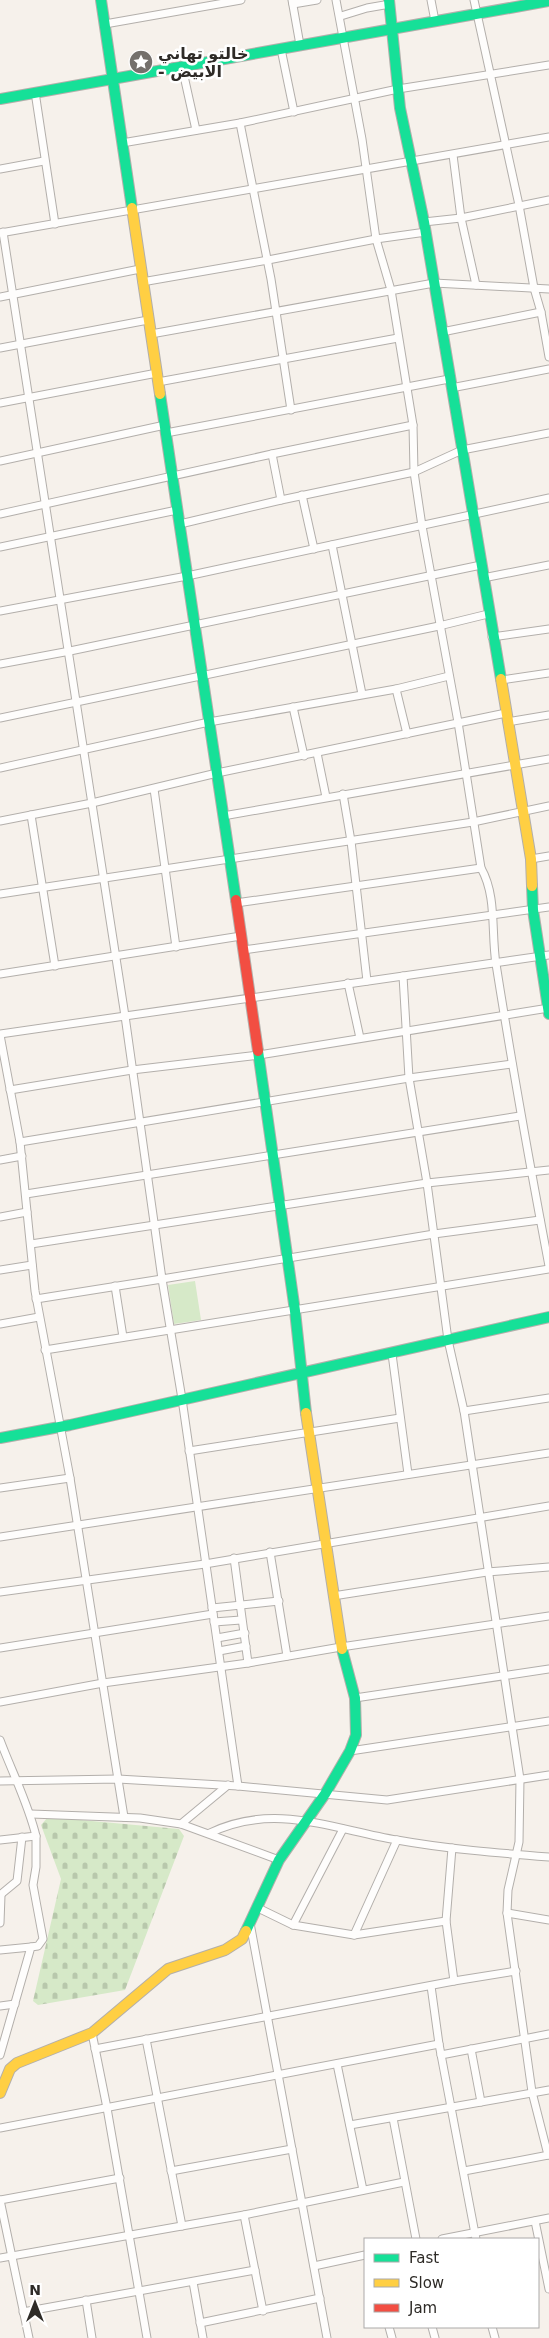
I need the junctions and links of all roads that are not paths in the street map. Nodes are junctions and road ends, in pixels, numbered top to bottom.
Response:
1 (101, 0) edge
2 (187, 0) edge
3 (241, 0) edge
4 (317, 0) edge
5 (336, 0) edge
6 (366, 0) edge
7 (431, 0) edge
8 (474, 0) edge
9 (549, 1) edge
10 (293, 2) edge
11 (390, 2) edge
12 (367, 8) junction
13 (188, 9) junction
14 (476, 13) junction
15 (341, 16) junction
16 (436, 21) junction
17 (104, 24) junction
18 (394, 28) junction
19 (344, 37) junction
20 (300, 45) junction
21 (281, 49) junction
22 (549, 65) edge
23 (182, 67) junction
24 (490, 75) junction
25 (113, 79) junction
26 (398, 89) junction
27 (35, 92) junction
28 (0, 99) edge
29 (354, 100) junction
30 (294, 112) junction
31 (240, 123) junction
32 (196, 130) junction
33 (549, 136) edge
34 (122, 143) junction
35 (505, 144) junction
36 (453, 154) junction
37 (44, 161) junction
38 (409, 161) junction
39 (0, 169) edge
40 (365, 169) junction
41 (253, 188) junction
42 (549, 200) edge
43 (519, 205) junction
44 (132, 210) junction
45 (461, 218) junction
46 (54, 224) junction
47 (425, 227) junction
48 (2, 233) edge
49 (376, 238) junction
50 (268, 260) junction
51 (140, 269) junction
52 (142, 282) junction
53 (434, 283) junction
54 (476, 285) junction
55 (534, 288) junction
56 (549, 289) edge
57 (391, 290) junction
58 (13, 294) junction
59 (0, 297) edge
60 (276, 311) junction
61 (541, 312) junction
62 (148, 320) junction
63 (442, 332) junction
64 (151, 334) junction
65 (398, 338) junction
66 (21, 344) junction
67 (0, 348) edge
68 (549, 357) edge
69 (283, 358) junction
70 (549, 369) edge
71 (157, 378) junction
72 (450, 384) junction
73 (406, 388) junction
74 (30, 397) junction
75 (0, 403) edge
76 (291, 410) junction
77 (413, 425) junction
78 (165, 429) junction
79 (549, 433) edge
80 (462, 450) junction
81 (39, 453) junction
82 (272, 454) junction
83 (0, 461) edge
84 (414, 472) junction
85 (172, 475) junction
86 (302, 495) junction
87 (549, 498) edge
88 (281, 500) junction
89 (47, 504) junction
90 (177, 510) junction
91 (0, 514) edge
92 (474, 514) junction
93 (180, 524) junction
94 (422, 526) junction
95 (52, 537) junction
96 (332, 545) junction
97 (0, 547) edge
98 (314, 549) junction
99 (481, 565) junction
100 (549, 565) edge
101 (187, 576) junction
102 (431, 576) junction
103 (483, 578) junction
104 (343, 595) junction
105 (61, 600) junction
106 (0, 611) edge
107 (488, 614) junction
108 (194, 624) junction
109 (439, 626) junction
110 (549, 629) edge
111 (492, 637) junction
112 (352, 643) junction
113 (70, 651) junction
114 (0, 664) edge
115 (549, 673) edge
116 (202, 675) junction
117 (449, 676) junction
118 (500, 680) junction
119 (396, 689) junction
120 (362, 694) junction
121 (77, 702) junction
122 (293, 707) junction
123 (549, 715) edge
124 (507, 717) junction
125 (0, 718) edge
126 (209, 722) junction
127 (458, 722) junction
128 (407, 734) junction
129 (84, 750) junction
130 (318, 753) junction
131 (304, 756) junction
132 (549, 759) edge
133 (514, 764) junction
134 (0, 768) edge
135 (217, 773) junction
136 (464, 773) junction
137 (154, 789) junction
138 (343, 794) junction
139 (326, 797) junction
140 (92, 803) junction
141 (549, 806) edge
142 (522, 811) junction
143 (31, 815) junction
144 (223, 816) junction
145 (0, 821) edge
146 (473, 822) junction
147 (350, 841) junction
148 (549, 856) edge
149 (230, 859) junction
150 (530, 859) junction
151 (481, 868) junction
152 (166, 869) junction
153 (103, 879) junction
154 (355, 887) junction
155 (42, 888) junction
156 (0, 894) edge
157 (236, 903) junction
158 (549, 907) edge
159 (533, 910) junction
160 (493, 914) junction
161 (362, 933) junction
162 (241, 936) junction
163 (176, 947) junction
164 (243, 950) junction
165 (544, 956) edge
166 (116, 957) junction
167 (496, 961) junction
168 (55, 966) junction
169 (0, 974) edge
170 (403, 976) junction
171 (367, 981) junction
172 (348, 983) junction
173 (250, 998) junction
174 (548, 1010) edge
175 (125, 1016) junction
176 (505, 1016) junction
177 (407, 1032) junction
178 (0, 1035) edge
179 (360, 1038) junction
180 (2, 1054) edge
181 (259, 1055) junction
182 (512, 1064) junction
183 (132, 1070) junction
184 (409, 1078) junction
185 (10, 1090) junction
186 (264, 1102) junction
187 (520, 1116) junction
188 (139, 1122) junction
189 (419, 1132) junction
190 (20, 1142) junction
191 (272, 1154) junction
192 (22, 1156) junction
193 (0, 1160) edge
194 (549, 1170) edge
195 (533, 1171) junction
196 (146, 1176) junction
197 (427, 1183) junction
198 (26, 1194) junction
199 (280, 1206) junction
200 (27, 1212) junction
201 (0, 1217) edge
202 (540, 1220) junction
203 (154, 1226) junction
204 (434, 1234) junction
205 (31, 1244) junction
206 (288, 1259) junction
207 (32, 1265) junction
208 (549, 1268) edge
209 (0, 1270) edge
210 (162, 1280) junction
211 (115, 1286) junction
212 (442, 1286) junction
213 (36, 1299) junction
214 (295, 1311) junction
215 (39, 1317) junction
216 (549, 1317) edge
217 (0, 1324) edge
218 (170, 1330) junction
219 (123, 1337) junction
220 (448, 1340) junction
221 (45, 1350) junction
222 (392, 1354) junction
223 (300, 1372) junction
224 (549, 1398) edge
225 (182, 1399) junction
226 (464, 1411) junction
227 (400, 1418) junction
228 (60, 1427) junction
229 (309, 1432) junction
230 (0, 1438) edge
231 (189, 1450) junction
232 (549, 1453) edge
233 (471, 1465) junction
234 (408, 1474) junction
235 (70, 1478) junction
236 (0, 1488) edge
237 (316, 1488) junction
238 (549, 1506) edge
239 (198, 1507) junction
240 (479, 1517) junction
241 (78, 1525) junction
242 (0, 1537) edge
243 (325, 1544) junction
244 (270, 1552) junction
245 (234, 1558) junction
246 (205, 1564) junction
247 (549, 1567) edge
248 (487, 1572) junction
249 (87, 1580) junction
250 (0, 1592) edge
251 (333, 1596) junction
252 (279, 1601) junction
253 (239, 1605) junction
254 (213, 1615) junction
255 (549, 1616) edge
256 (241, 1620) junction
257 (495, 1624) junction
258 (95, 1632) junction
259 (245, 1633) junction
260 (217, 1638) junction
261 (246, 1646) junction
262 (341, 1646) junction
263 (0, 1648) edge
264 (219, 1651) junction
265 (287, 1656) junction
266 (248, 1663) junction
267 (221, 1667) junction
268 (549, 1669) edge
269 (504, 1676) junction
270 (103, 1683) junction
271 (355, 1698) junction
272 (0, 1702) edge
273 (549, 1721) edge
274 (512, 1727) junction
275 (0, 1740) edge
276 (350, 1751) junction
277 (549, 1775) edge
278 (118, 1778) junction
279 (14, 1779) junction
280 (520, 1779) junction
281 (0, 1780) edge
282 (228, 1786) junction
283 (238, 1786) junction
284 (325, 1794) junction
285 (31, 1814) junction
286 (124, 1817) junction
287 (306, 1820) junction
288 (181, 1824) junction
289 (343, 1829) junction
290 (210, 1833) junction
291 (36, 1836) junction
292 (22, 1837) junction
293 (0, 1840) edge
294 (397, 1840) junction
295 (452, 1848) junction
296 (517, 1855) junction
297 (549, 1857) edge
298 (279, 1860) junction
299 (1, 1895) edge
300 (258, 1908) junction
301 (507, 1913) junction
302 (549, 1920) edge
303 (446, 1921) junction
304 (0, 1923) edge
305 (250, 1923) junction
306 (293, 1924) junction
307 (354, 1935) junction
308 (31, 1947) junction
309 (0, 1950) edge
310 (516, 1971) junction
311 (454, 1981) junction
312 (431, 1986) junction
313 (15, 2004) junction
314 (0, 2006) edge
315 (266, 2017) junction
316 (92, 2033) junction
317 (549, 2034) edge
318 (525, 2038) junction
319 (146, 2039) junction
320 (439, 2044) junction
321 (471, 2049) junction
322 (96, 2050) junction
323 (0, 2055) edge
324 (442, 2055) junction
325 (337, 2064) junction
326 (5, 2069) edge
327 (278, 2076) junction
328 (549, 2090) edge
329 (0, 2092) edge
330 (532, 2092) junction
331 (157, 2097) junction
332 (481, 2102) junction
333 (452, 2107) junction
334 (107, 2108) junction
335 (393, 2118) junction
336 (350, 2125) junction
337 (0, 2128) edge
338 (292, 2149) junction
339 (549, 2155) edge
340 (171, 2171) junction
341 (464, 2171) junction
342 (120, 2178) junction
343 (404, 2182) junction
344 (363, 2190) junction
345 (0, 2200) edge
346 (302, 2203) junction
347 (244, 2215) junction
348 (549, 2218) edge
349 (535, 2221) junction
350 (182, 2226) junction
351 (129, 2235) junction
352 (476, 2236) edge
353 (416, 2238) edge
354 (453, 2238) edge
355 (539, 2238) edge
356 (539, 2240) edge
357 (364, 2255) edge
358 (12, 2256) junction
359 (0, 2258) edge
360 (314, 2266) junction
361 (254, 2270) junction
362 (193, 2282) junction
363 (549, 2287) edge
364 (139, 2291) junction
365 (320, 2298) junction
366 (86, 2300) junction
367 (263, 2311) junction
368 (23, 2312) junction
369 (200, 2323) junction
370 (29, 2338) edge
371 (92, 2338) edge
372 (147, 2338) edge
373 (203, 2338) edge
374 (327, 2338) edge

1 - 17 street
2 - 13 street
3 - 13 street
4 - 10 street
5 - 15 street
6 - 12 street
7 - 16 street
8 - 14 street
9 - 14 street
10 - 20 street
11 - 12 street
11 - 18 street
12 - 15 street
13 - 17 street
14 - 16 street
14 - 24 street
15 - 19 street
16 - 18 street
17 - 25 street
18 - 19 street
18 - 26 street
19 - 20 street
19 - 29 street
20 - 21 street
21 - 23 street
21 - 30 street
22 - 24 street
23 - 25 street
23 - 32 street
24 - 26 street
24 - 35 street
25 - 27 street
25 - 34 street
26 - 29 street
26 - 38 street
27 - 28 street
27 - 37 street
29 - 30 street
29 - 40 street
30 - 31 street
31 - 32 street
31 - 41 street
32 - 34 street
33 - 35 street
34 - 44 street
35 - 36 street
35 - 43 street
36 - 38 street
36 - 45 street
37 - 39 street
37 - 46 street
38 - 40 street
38 - 47 street
40 - 41 street
40 - 49 street
41 - 44 street
41 - 50 street
42 - 43 street
43 - 45 street
43 - 55 street
44 - 46 street
44 - 51 street
45 - 47 street
45 - 54 street
46 - 48 street
47 - 49 street
47 - 53 street
48 - 58 street
49 - 50 street
49 - 57 street
50 - 52 street
50 - 60 street
51 - 52 street
51 - 58 street
52 - 62 street
53 - 54 street
53 - 57 street
53 - 63 street
54 - 55 street
55 - 56 street
55 - 61 street
57 - 60 street
57 - 65 street
58 - 59 street
58 - 66 street
60 - 64 street
60 - 69 street
61 - 63 street
61 - 68 street
62 - 64 street
62 - 66 street
63 - 72 street
64 - 71 street
65 - 69 street
65 - 73 street
66 - 67 street
66 - 74 street
69 - 71 street
69 - 76 street
70 - 72 street
71 - 74 street
71 - 78 street
72 - 73 street
72 - 80 street
73 - 76 street
73 - 77 street
74 - 75 street
74 - 81 street
76 - 78 street
77 - 82 street
77 - 84 street
78 - 81 street
78 - 85 street
79 - 80 street
80 - 84 street
80 - 92 street
81 - 83 street
81 - 89 street
82 - 85 street
82 - 88 street
84 - 86 street
84 - 94 street
85 - 89 street
85 - 90 street
86 - 88 street
86 - 98 street
87 - 92 street
88 - 93 street
89 - 91 street
89 - 95 street
90 - 93 street
90 - 95 street
92 - 94 street
92 - 99 street
93 - 101 street
94 - 96 street
94 - 102 street
95 - 97 street
95 - 105 street
96 - 98 street
96 - 104 street
98 - 101 street
99 - 102 street
99 - 103 street
100 - 103 street
101 - 105 street
101 - 108 street
102 - 104 street
102 - 109 street
103 - 107 street
104 - 108 street
104 - 112 street
105 - 106 street
105 - 113 street
107 - 109 street
107 - 111 street
108 - 113 street
108 - 116 street
109 - 112 street
109 - 117 street
110 - 111 street
111 - 118 street
112 - 116 street
112 - 120 street
113 - 114 street
113 - 121 street
115 - 118 street
116 - 121 street
116 - 126 street
117 - 119 street
117 - 127 street
118 - 124 street
119 - 120 street
119 - 128 street
120 - 122 street
121 - 125 street
121 - 129 street
122 - 126 street
122 - 131 street
123 - 124 street
124 - 127 street
124 - 133 street
126 - 129 street
126 - 135 street
127 - 128 street
127 - 136 street
128 - 130 street
129 - 134 street
129 - 140 street
130 - 131 street
130 - 139 street
131 - 135 street
132 - 133 street
133 - 136 street
133 - 142 street
135 - 137 street
135 - 144 street
136 - 138 street
136 - 146 street
137 - 140 street
137 - 152 street
138 - 139 street
138 - 147 street
139 - 144 street
140 - 143 street
140 - 153 street
141 - 142 street
142 - 146 street
142 - 150 street
143 - 145 street
143 - 155 street
144 - 149 street
146 - 147 street
146 - 151 street
147 - 149 street
147 - 154 street
148 - 150 street
149 - 152 street
149 - 157 street
150 - 159 street
151 - 154 street
151 - 160 street
152 - 153 street
152 - 163 street
153 - 155 street
153 - 166 street
154 - 157 street
154 - 161 street
155 - 156 street
155 - 168 street
157 - 162 street
158 - 159 street
159 - 160 street
159 - 165 street
160 - 161 street
160 - 167 street
161 - 164 street
161 - 171 street
162 - 163 street
162 - 164 street
163 - 166 street
164 - 173 street
165 - 167 street
165 - 174 street
166 - 168 street
166 - 175 street
167 - 170 street
167 - 176 street
168 - 169 street
170 - 171 street
170 - 177 street
171 - 172 street
172 - 173 street
172 - 179 street
173 - 175 street
173 - 181 street
174 - 176 street
175 - 178 street
175 - 183 street
176 - 177 street
176 - 182 street
177 - 179 street
177 - 184 street
178 - 180 street
179 - 181 street
180 - 185 street
181 - 183 street
181 - 186 street
182 - 184 street
182 - 187 street
183 - 185 street
183 - 188 street
184 - 186 street
184 - 189 street
185 - 190 street
186 - 188 street
186 - 191 street
187 - 189 street
187 - 195 street
188 - 190 street
188 - 196 street
189 - 191 street
189 - 197 street
190 - 192 street
191 - 196 street
191 - 199 street
192 - 193 street
192 - 198 street
194 - 195 street
195 - 197 street
195 - 202 street
196 - 198 street
196 - 203 street
197 - 199 street
197 - 204 street
198 - 200 street
199 - 203 street
199 - 206 street
200 - 201 street
200 - 205 street
202 - 204 street
202 - 208 street
203 - 205 street
203 - 210 street
204 - 206 street
204 - 212 street
205 - 207 street
206 - 210 street
206 - 214 street
207 - 209 street
207 - 213 street
208 - 212 street
210 - 211 street
210 - 218 street
211 - 213 street
211 - 219 street
212 - 214 street
212 - 220 street
213 - 215 street
214 - 218 street
214 - 223 street
215 - 217 street
215 - 221 street
216 - 220 street
218 - 219 street
218 - 225 street
219 - 221 street
220 - 222 street
220 - 226 street
221 - 228 street
222 - 223 street
222 - 227 street
223 - 225 street
223 - 229 street
224 - 226 street
225 - 228 street
225 - 231 street
226 - 233 street
227 - 229 street
227 - 234 street
228 - 230 street
228 - 235 street
229 - 231 street
229 - 237 street
231 - 239 street
232 - 233 street
233 - 234 street
233 - 240 street
234 - 237 street
235 - 236 street
235 - 241 street
237 - 239 street
237 - 243 street
238 - 240 street
239 - 241 street
239 - 246 street
240 - 243 street
240 - 248 street
241 - 242 street
241 - 249 street
243 - 244 street
243 - 251 street
244 - 245 street
244 - 252 street
245 - 246 street
245 - 253 street
246 - 249 street
246 - 254 street
247 - 248 street
248 - 251 street
248 - 257 street
249 - 250 street
249 - 258 street
251 - 262 street
252 - 253 street
252 - 265 street
253 - 254 street
253 - 256 street
254 - 256 street
254 - 258 street
254 - 260 street
255 - 257 street
256 - 259 street
257 - 262 street
257 - 269 street
258 - 263 street
258 - 270 street
259 - 260 street
259 - 261 street
260 - 264 street
261 - 264 street
261 - 266 street
262 - 265 street
262 - 271 street
264 - 267 street
265 - 266 street
266 - 267 street
267 - 270 street
267 - 283 street
268 - 269 street
269 - 271 street
269 - 274 street
270 - 272 street
270 - 278 street
271 - 276 street
273 - 274 street
274 - 276 street
274 - 280 street
275 - 279 street
276 - 284 street
277 - 280 street
278 - 279 street
278 - 282 street
278 - 286 street
279 - 281 street
279 - 285 street
280 - 284 street
280 - 296 street
282 - 283 street
282 - 288 street
283 - 284 street
284 - 287 street
285 - 286 street
285 - 291 street
286 - 288 street
287 - 289 street
287 - 290 street
287 - 298 street
288 - 290 street
289 - 294 street
289 - 306 street
290 - 298 street
291 - 292 street
291 - 308 street
292 - 293 street
292 - 299 street
294 - 295 street
294 - 307 street
295 - 296 street
295 - 303 street
296 - 297 street
296 - 301 street
298 - 300 street
299 - 304 street
300 - 305 street
300 - 306 street
301 - 302 street
301 - 310 street
303 - 307 street
303 - 311 street
305 - 315 street
305 - 316 street
306 - 307 street
308 - 309 street
308 - 313 street
310 - 311 street
310 - 318 street
311 - 312 street
312 - 315 street
312 - 320 street
313 - 314 street
313 - 323 street
315 - 319 street
315 - 327 street
316 - 322 street
316 - 326 street
317 - 318 street
318 - 321 street
318 - 330 street
319 - 322 street
319 - 331 street
320 - 324 street
320 - 325 street
321 - 324 street
321 - 332 street
322 - 334 street
324 - 333 street
325 - 327 street
325 - 336 street
326 - 329 street
327 - 331 street
327 - 338 street
328 - 330 street
330 - 332 street
330 - 339 street
331 - 334 street
331 - 340 street
332 - 333 street
333 - 335 street
333 - 341 street
334 - 337 street
334 - 342 street
335 - 336 street
335 - 343 street
336 - 344 street
338 - 340 street
338 - 346 street
339 - 341 street
340 - 350 street
341 - 352 street
342 - 345 street
342 - 351 street
343 - 344 street
343 - 353 street
344 - 346 street
345 - 358 street
346 - 347 street
346 - 360 street
347 - 350 street
347 - 361 street
348 - 349 street
349 - 352 street
349 - 355 street
350 - 351 street
351 - 358 street
351 - 364 street
352 - 354 street
356 - 363 street
357 - 360 street
358 - 359 street
358 - 368 street
360 - 365 street
361 - 362 street
361 - 367 street
362 - 364 street
362 - 369 street
364 - 366 street
364 - 372 street
365 - 367 street
365 - 374 street
366 - 368 street
366 - 371 street
367 - 369 street
368 - 370 street
369 - 373 street

